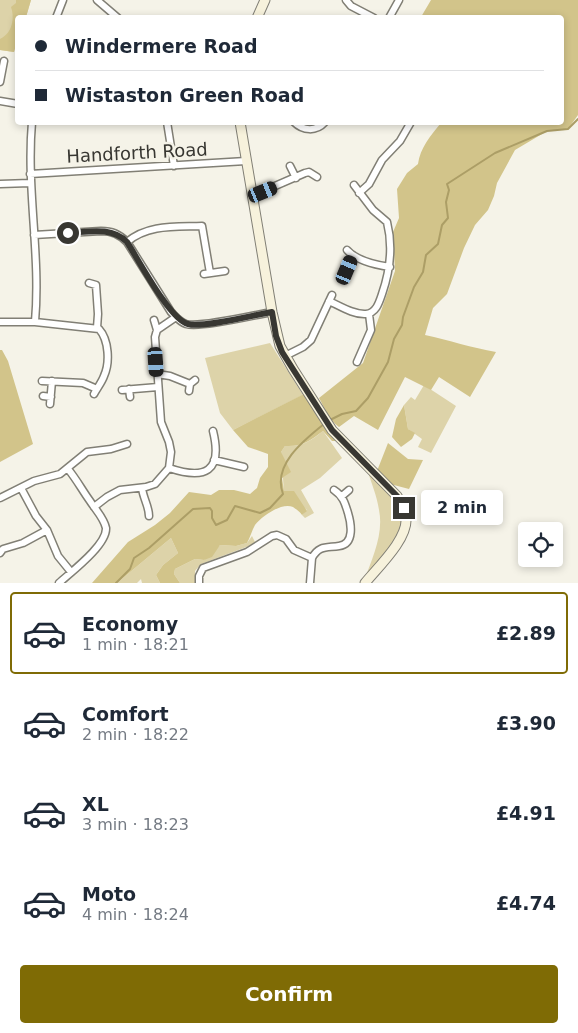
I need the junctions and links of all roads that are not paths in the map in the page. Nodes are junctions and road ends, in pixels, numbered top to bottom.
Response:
1 (63, 0) edge
2 (97, 0) edge
3 (346, 0) edge
4 (399, 0) edge
5 (262, 1) edge
6 (57, 15) edge
7 (114, 15) edge
8 (258, 15) edge
9 (368, 15) edge
10 (391, 15) edge
11 (4, 61) dead end
12 (0, 82) edge
13 (0, 101) edge
14 (15, 104) edge
15 (32, 125) edge
16 (167, 125) edge
17 (240, 125) edge
18 (298, 125) edge
19 (322, 125) edge
20 (409, 125) edge
21 (246, 161) junction
22 (174, 166) junction
23 (290, 166) dead end
24 (30, 174) junction
25 (317, 177) dead end
26 (296, 178) junction
27 (30, 182) junction
28 (0, 184) edge
29 (354, 185) dead end
30 (359, 193) junction
31 (252, 196) junction
32 (34, 235) junction
33 (127, 242) junction
34 (347, 250) dead end
35 (353, 255) junction
36 (390, 267) junction
37 (347, 270) dead end
38 (225, 271) dead end
39 (89, 283) dead end
40 (272, 312) junction
41 (369, 314) junction
42 (176, 317) junction
43 (154, 320) dead end
44 (0, 322) edge
45 (35, 322) junction
46 (97, 328) junction
47 (157, 330) junction
48 (285, 356) junction
49 (357, 357) dead end
50 (157, 374) junction
51 (42, 381) dead end
52 (52, 381) junction
53 (191, 385) dead end
54 (158, 387) junction
55 (44, 396) dead end
56 (51, 397) junction
57 (130, 397) dead end
58 (50, 404) dead end
59 (222, 434) dead end
60 (127, 444) dead end
61 (214, 460) junction
62 (234, 465) junction
63 (244, 467) dead end
64 (169, 468) junction
65 (68, 469) junction
66 (232, 472) dead end
67 (21, 488) junction
68 (142, 488) junction
69 (334, 490) dead end
70 (349, 490) dead end
71 (342, 496) junction
72 (0, 498) edge
73 (94, 507) junction
74 (149, 516) dead end
75 (47, 530) junction
76 (1, 549) edge
77 (312, 558) junction
78 (71, 572) junction
79 (59, 583) edge
80 (199, 583) edge
81 (310, 583) edge
82 (365, 583) edge

1 - 6 street
2 - 7 street
3 - 9 street
4 - 10 street
5 - 8 street
11 - 12 street
13 - 14 street
15 - 24 street
16 - 22 street
17 - 21 street
18 - 19 street
20 - 30 street
21 - 22 street, Handforth Road
21 - 31 street
22 - 24 street, Handforth Road
23 - 26 street
24 - 27 street
25 - 26 street
26 - 31 street
27 - 28 street
27 - 32 street
29 - 30 street
30 - 36 street
31 - 40 street
32 - 33 street
32 - 45 street
33 - 38 street
33 - 42 street
34 - 35 street
35 - 36 street
35 - 37 street
36 - 41 street
39 - 46 street
40 - 42 street
40 - 48 street
41 - 48 street
41 - 49 street
42 - 47 street
43 - 47 street
44 - 45 street
45 - 46 street
46 - 52 street
47 - 50 street
48 - 82 street
50 - 53 street
50 - 54 street
51 - 52 street
52 - 56 street
54 - 57 street
54 - 64 street
55 - 56 street
56 - 58 street
59 - 61 street
60 - 65 street
61 - 62 street
61 - 64 street
62 - 63 street
62 - 66 street
64 - 68 street
65 - 67 street
65 - 73 street
67 - 72 street
67 - 75 street
68 - 73 street
68 - 74 street
69 - 71 street
70 - 71 street
71 - 77 street
73 - 78 street
75 - 76 street
75 - 78 street
77 - 80 street
77 - 81 street
78 - 79 street

